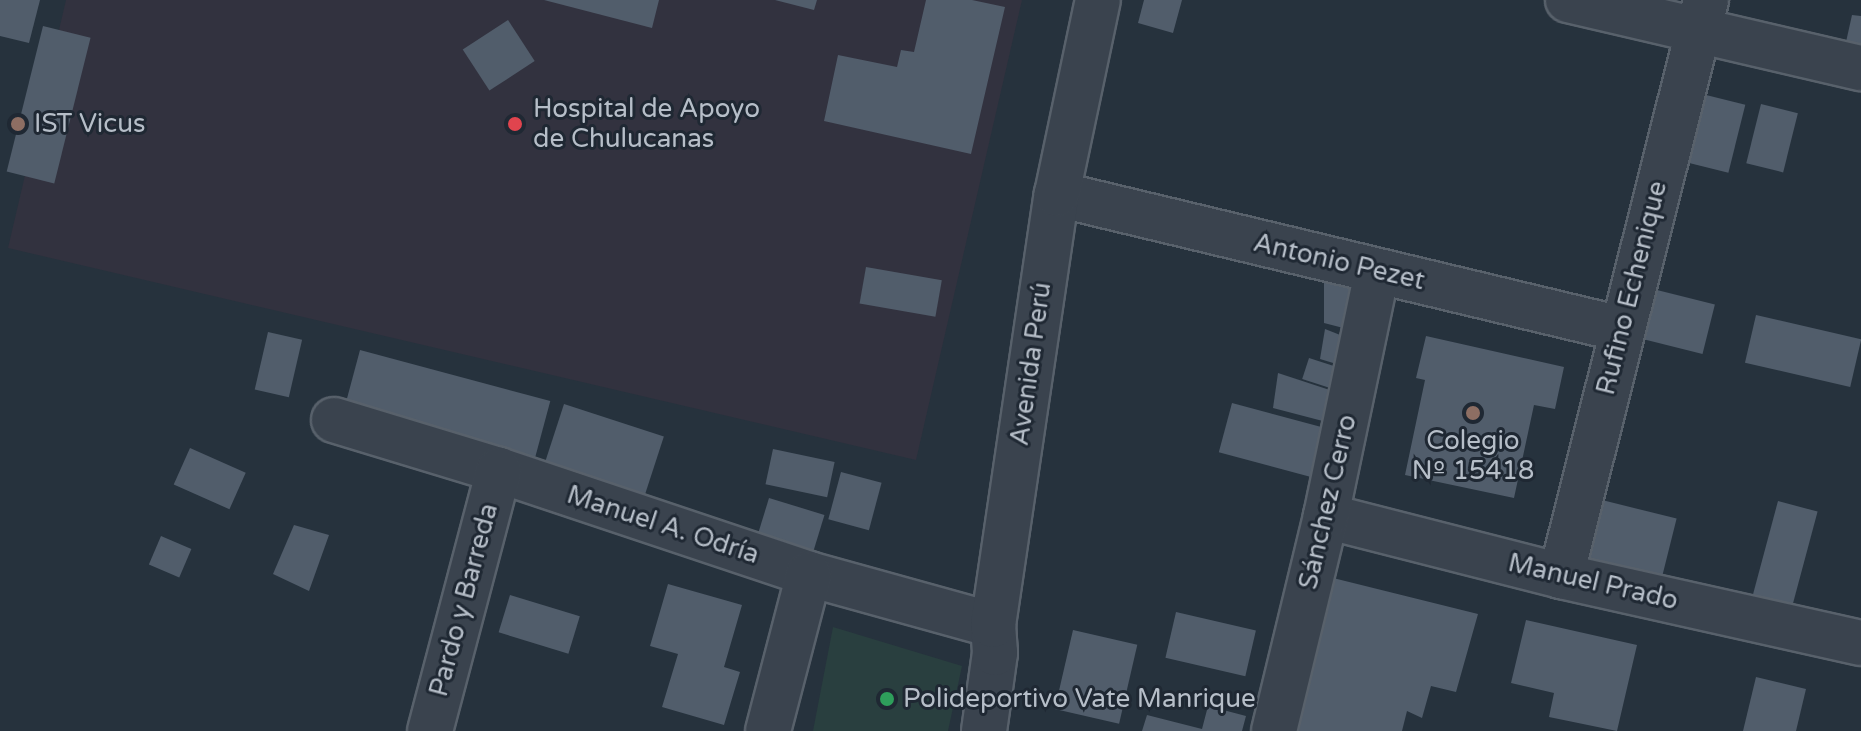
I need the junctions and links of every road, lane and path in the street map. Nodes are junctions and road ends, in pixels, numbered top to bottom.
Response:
1 (1098, 0) edge
2 (1568, 0) edge
3 (1703, 16) edge
4 (1861, 68) edge
5 (1057, 194) junction
6 (1377, 271) junction
7 (1621, 329) junction
8 (334, 420) dead end
9 (499, 470) junction
10 (1326, 516) junction
11 (809, 574) junction
12 (1561, 576) junction
13 (993, 625) junction
14 (1861, 643) edge
15 (430, 731) edge
16 (768, 731) edge
17 (984, 731) edge
18 (1274, 731) edge

1 - 5 street, Avenida Perú
2 - 3 street
3 - 4 street
3 - 7 street, Rufino Echenique
5 - 6 street, Antonio Pezet
5 - 13 street, Avenida Perú
6 - 7 street, Antonio Pezet
6 - 10 street, Sánchez Cerro
7 - 12 street, Rufino Echenique
8 - 9 street, Manuel A. Odría
9 - 11 street, Manuel A. Odría
9 - 15 street, Pardo y Barreda
10 - 12 street, Manuel Prado
10 - 18 street, Sánchez Cerro
11 - 13 street, Manuel A. Odría
11 - 16 street
12 - 14 street, Manuel Prado
13 - 17 street, Avenida Perú

